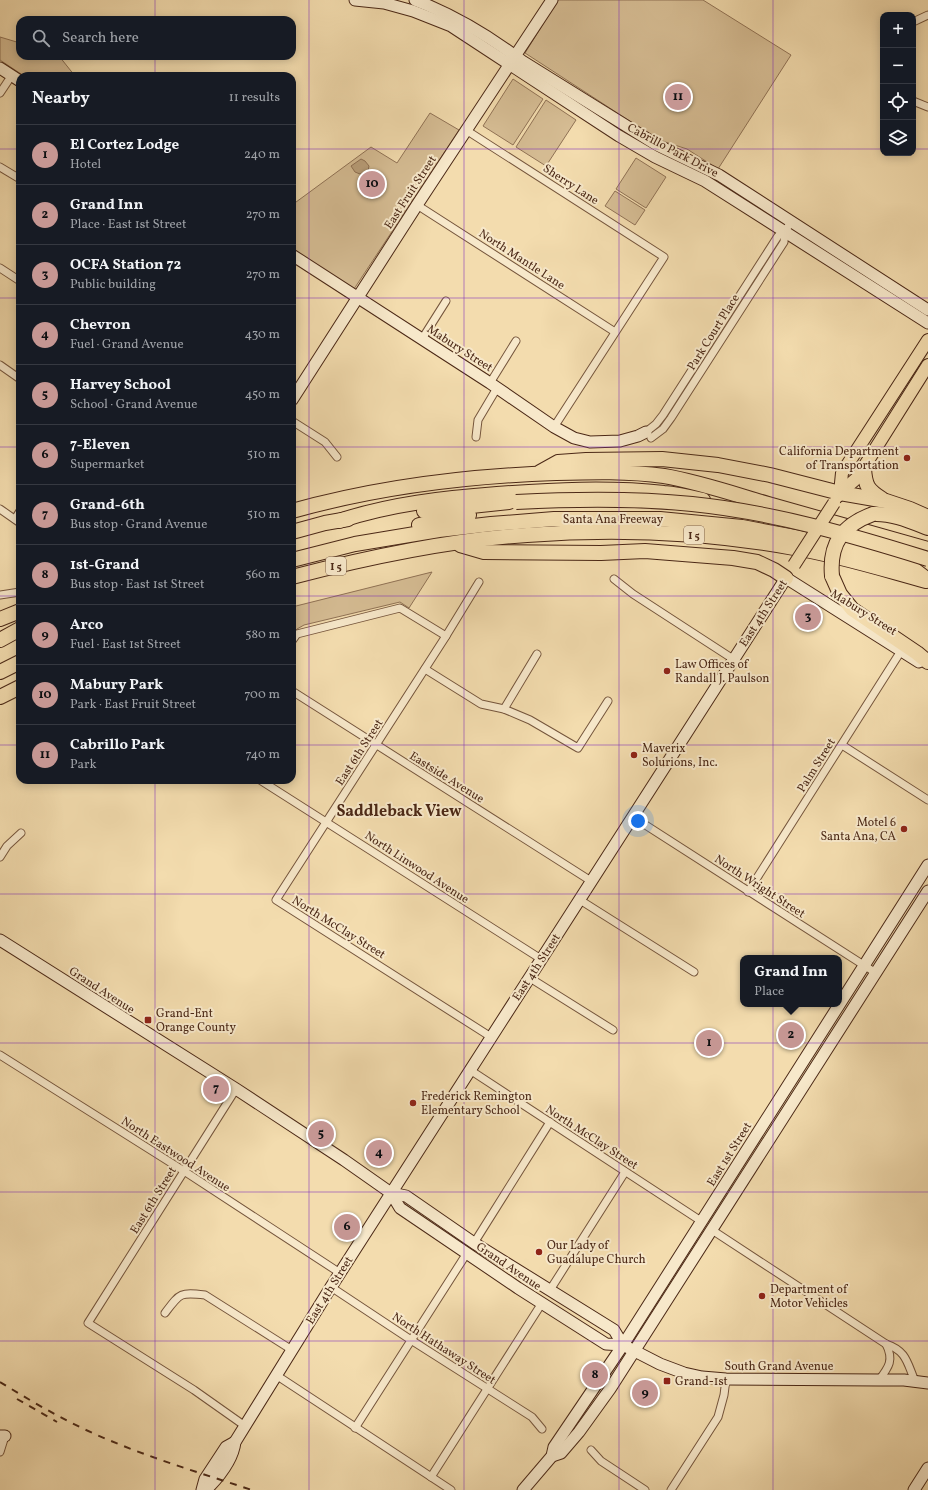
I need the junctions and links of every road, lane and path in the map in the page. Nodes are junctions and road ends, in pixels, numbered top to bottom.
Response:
1 (355, 0) edge
2 (415, 0) edge
3 (552, 0) edge
4 (928, 15) edge
5 (916, 21) edge
6 (512, 60) junction
7 (0, 68) edge
8 (16, 78) edge
9 (0, 94) edge
10 (916, 102) edge
11 (928, 108) edge
12 (625, 126) junction
13 (466, 130) junction
14 (619, 136) junction
15 (0, 167) edge
16 (16, 177) edge
17 (417, 205) junction
18 (788, 227) junction
19 (296, 258) edge
20 (0, 268) edge
21 (16, 278) edge
22 (357, 297) junction
23 (446, 301) dead end
24 (928, 310) edge
25 (928, 323) edge
26 (615, 332) junction
27 (422, 339) junction
28 (928, 340) edge
29 (516, 341) dead end
30 (928, 365) edge
31 (0, 366) edge
32 (16, 376) edge
33 (493, 385) junction
34 (296, 394) edge
35 (296, 424) edge
36 (554, 427) junction
37 (648, 435) joint
38 (476, 437) dead end
39 (337, 456) dead end
40 (864, 468) junction
41 (537, 474) junction
42 (837, 498) junction
43 (886, 502) junction
44 (766, 503) junction
45 (516, 505) junction
46 (0, 509) edge
47 (296, 510) edge
48 (928, 517) edge
49 (16, 520) edge
50 (339, 520) junction
51 (928, 528) edge
52 (296, 531) edge
53 (455, 543) junction
54 (355, 544) junction
55 (928, 549) edge
56 (296, 559) edge
57 (928, 559) edge
58 (928, 565) edge
59 (296, 576) edge
60 (786, 578) junction
61 (614, 579) dead end
62 (928, 581) edge
63 (479, 582) dead end
64 (16, 593) edge
65 (0, 595) edge
66 (16, 612) edge
67 (0, 619) edge
68 (16, 631) edge
69 (296, 635) edge
70 (446, 636) junction
71 (0, 640) edge
72 (901, 651) junction
73 (537, 654) dead end
74 (16, 657) edge
75 (733, 659) junction
76 (928, 662) edge
77 (16, 664) edge
78 (0, 665) edge
79 (928, 667) edge
80 (425, 669) junction
81 (0, 672) edge
82 (16, 689) edge
83 (296, 694) edge
84 (0, 697) edge
85 (608, 701) dead end
86 (504, 709) junction
87 (376, 745) junction
88 (842, 745) junction
89 (266, 784) edge
90 (928, 800) edge
91 (633, 817) junction
92 (326, 822) junction
93 (21, 833) dead end
94 (0, 858) edge
95 (928, 865) edge
96 (591, 882) junction
97 (928, 891) edge
98 (748, 892) junction
99 (276, 900) joint
100 (580, 900) junction
101 (0, 940) edge
102 (541, 959) junction
103 (864, 966) junction
104 (694, 972) dead end
105 (876, 973) junction
106 (530, 978) junction
107 (842, 1000) edge
108 (838, 1007) edge
109 (613, 1030) dead end
110 (491, 1037) junction
111 (0, 1055) edge
112 (470, 1070) junction
113 (236, 1089) junction
114 (550, 1122) junction
115 (184, 1171) junction
116 (625, 1172) junction
117 (732, 1172) junction
118 (391, 1193) junction
119 (701, 1221) junction
120 (712, 1230) junction
121 (474, 1243) junction
122 (467, 1253) junction
123 (340, 1273) junction
124 (331, 1287) junction
125 (550, 1290) junction
126 (542, 1303) junction
127 (165, 1313) dead end
128 (411, 1340) junction
129 (886, 1344) junction
130 (623, 1345) junction
131 (292, 1350) junction
132 (634, 1352) junction
133 (276, 1375) junction
134 (726, 1379) junction
135 (879, 1380) junction
136 (914, 1381) junction
137 (928, 1383) edge
138 (487, 1389) junction
139 (245, 1426) junction
140 (355, 1428) junction
141 (542, 1429) dead end
142 (235, 1442) junction
143 (591, 1450) dead end
144 (552, 1456) junction
145 (928, 1468) edge
146 (431, 1477) junction
147 (202, 1490) edge
148 (206, 1490) edge
149 (451, 1490) edge
150 (523, 1490) edge
151 (645, 1490) edge
152 (671, 1490) edge
153 (914, 1490) edge

1 - 6 main road, Cabrillo Park Drive
2 - 6 main road, Cabrillo Park Drive
3 - 6 main road, East Fruit Street
4 - 5 street
6 - 12 main road, Cabrillo Park Drive
6 - 13 main road, East Fruit Street
6 - 14 main road, Cabrillo Park Drive
7 - 8 main road
8 - 9 street
10 - 11 street
12 - 14 main road
12 - 18 main road, Cabrillo Park Drive
13 - 17 main road, East Fruit Street
13 - 26 street, Sherry Lane
14 - 18 main road, Cabrillo Park Drive
15 - 16 street
17 - 22 main road, East Fruit Street
17 - 26 street, North Mantle Lane
18 - 24 main road, Cabrillo Park Drive
18 - 25 main road, Cabrillo Park Drive
18 - 37 street, Park Court Place
19 - 22 main road, Mabury Street
20 - 21 street
22 - 27 main road, Mabury Street
22 - 34 main road, East Fruit Street
23 - 27 street
26 - 36 street
27 - 33 main road, Mabury Street
28 - 42 main road, East 4th Street
29 - 33 street
30 - 40 main road, East 4th Street
31 - 32 street
33 - 36 main road, Mabury Street
33 - 38 street
35 - 39 street
36 - 37 main road, Mabury Street
40 - 42 main road, East 4th Street
40 - 43 highway
41 - 42 highway
41 - 44 highway
41 - 47 highway
42 - 43 highway
42 - 60 main road, East 4th Street, bridge
43 - 48 highway
44 - 50 highway
44 - 55 highway
45 - 50 highway
45 - 54 highway
45 - 57 highway, bridge
45 - 58 highway, bridge
46 - 49 street
50 - 52 highway
51 - 76 highway, bridge
53 - 59 highway, Santa Ana Freeway / I 5
53 - 60 highway
53 - 62 highway, Santa Ana Freeway / I 5
54 - 56 highway, Santa Ana Freeway
54 - 62 highway, Santa Ana Freeway / I 5
60 - 72 main road, Mabury Street
60 - 75 main road, East 4th Street
61 - 75 street
63 - 70 street, East 6th Street
64 - 65 street
66 - 67 highway
68 - 71 highway
69 - 70 street
70 - 80 street, East 6th Street
72 - 79 main road, Mabury Street
72 - 88 street, Palm Street
73 - 86 street
74 - 78 highway
75 - 91 main road, East 4th Street
77 - 81 highway
80 - 86 street
80 - 87 street, East 6th Street
82 - 84 highway
83 - 87 street, Eastside Avenue
85 - 86 street
87 - 92 street, East 6th Street
87 - 96 street, Eastside Avenue
88 - 90 street
88 - 98 street, Palm Street
89 - 92 street, North Linwood Avenue
91 - 96 main road, East 4th Street
91 - 98 street, North Wright Street
92 - 99 street, East 6th Street
92 - 102 street, North Linwood Avenue
93 - 94 street
95 - 103 main road, East 1st Street
96 - 100 main road, East 4th Street
97 - 105 main road, East 1st Street
98 - 103 street, North Wright Street
99 - 110 street, North McClay Street
100 - 102 main road, East 4th Street
100 - 104 street
101 - 113 main road, Grand Avenue
102 - 106 main road, East 4th Street
103 - 105 street, North Wright Street
103 - 107 main road, East 1st Street
105 - 120 main road, East 1st Street
106 - 109 street
106 - 110 main road, East 4th Street
108 - 117 main road, East 1st Street
110 - 112 main road, East 4th Street
111 - 115 street, North Eastwood Avenue
112 - 114 street, North McClay Street
112 - 118 main road, East 4th Street
113 - 115 street, East 6th Street
113 - 118 main road, Grand Avenue
114 - 116 street, North McClay Street
114 - 121 street
115 - 123 street, North Eastwood Avenue
115 - 139 street, East 6th Street
116 - 119 street, North McClay Street
116 - 125 street
117 - 119 main road, East 1st Street
117 - 120 main road
118 - 121 main road, Grand Avenue
118 - 122 main road, Grand Avenue
118 - 123 main road, East 4th Street
119 - 130 main road, East 1st Street
120 - 129 street
120 - 132 main road, East 1st Street
121 - 125 main road, Grand Avenue
122 - 126 main road, Grand Avenue
122 - 128 street
123 - 124 main road, East 4th Street
124 - 128 street, North Hathaway Street
124 - 131 main road, East 4th Street
125 - 130 main road, Grand Avenue
126 - 130 main road, Grand Avenue
126 - 138 street
127 - 131 street
128 - 138 street, North Hathaway Street
128 - 140 street
129 - 135 street
129 - 136 street
130 - 132 main road, Grand Avenue
130 - 144 main road, East 1st Street
131 - 133 main road, East 4th Street
132 - 134 main road, South Grand Avenue
132 - 144 main road, East 1st Street
133 - 139 main road, East 4th Street
133 - 140 street
134 - 135 main road, South Grand Avenue
134 - 152 street
135 - 136 main road, South Grand Avenue
136 - 137 main road, South Grand Avenue
138 - 141 street, North Hathaway Street
138 - 146 street
139 - 142 main road, East 4th Street
140 - 146 street
142 - 147 main road, East 4th Street
142 - 148 main road, East 4th Street
143 - 151 street
144 - 150 main road, East 1st Street
145 - 153 main road
146 - 149 street

